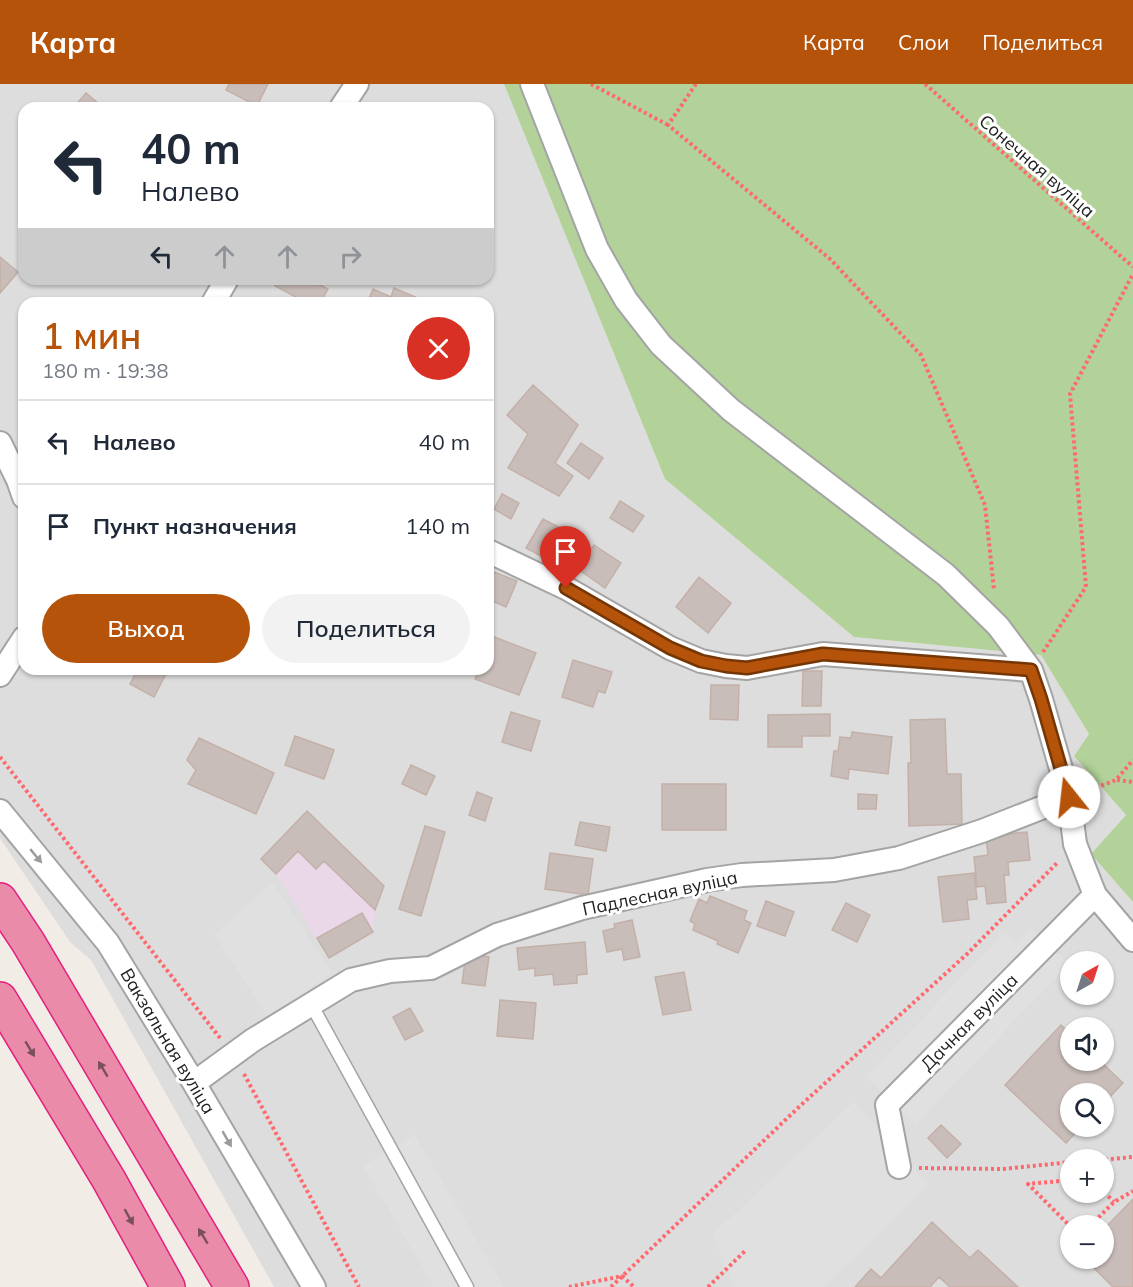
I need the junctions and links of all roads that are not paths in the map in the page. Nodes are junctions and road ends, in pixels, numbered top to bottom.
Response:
1 (357, 84) edge
2 (532, 84) edge
3 (345, 102) edge
4 (0, 443) edge
5 (18, 480) edge
6 (494, 554) edge
7 (18, 647) edge
8 (1031, 670) junction
9 (0, 675) edge
10 (1069, 797) junction
11 (0, 811) edge
12 (1095, 895) junction
13 (0, 900) edge
14 (1133, 940) edge
15 (0, 999) edge
16 (311, 1004) junction
17 (194, 1083) junction
18 (899, 1167) road end
19 (168, 1287) edge
20 (232, 1287) edge
21 (314, 1287) edge
22 (467, 1287) edge

1 - 3 street
2 - 8 street
4 - 5 street
6 - 8 street
7 - 9 street
8 - 10 street
10 - 12 street
10 - 16 street, Падлесная вуліца
11 -> 17 street, Вакзальная вуліца
12 - 14 street
12 - 18 street, Дачная вуліца
20 -> 13 highway
15 -> 19 highway
16 - 17 street, Падлесная вуліца
16 - 22 lane
17 -> 21 street, Вакзальная вуліца

